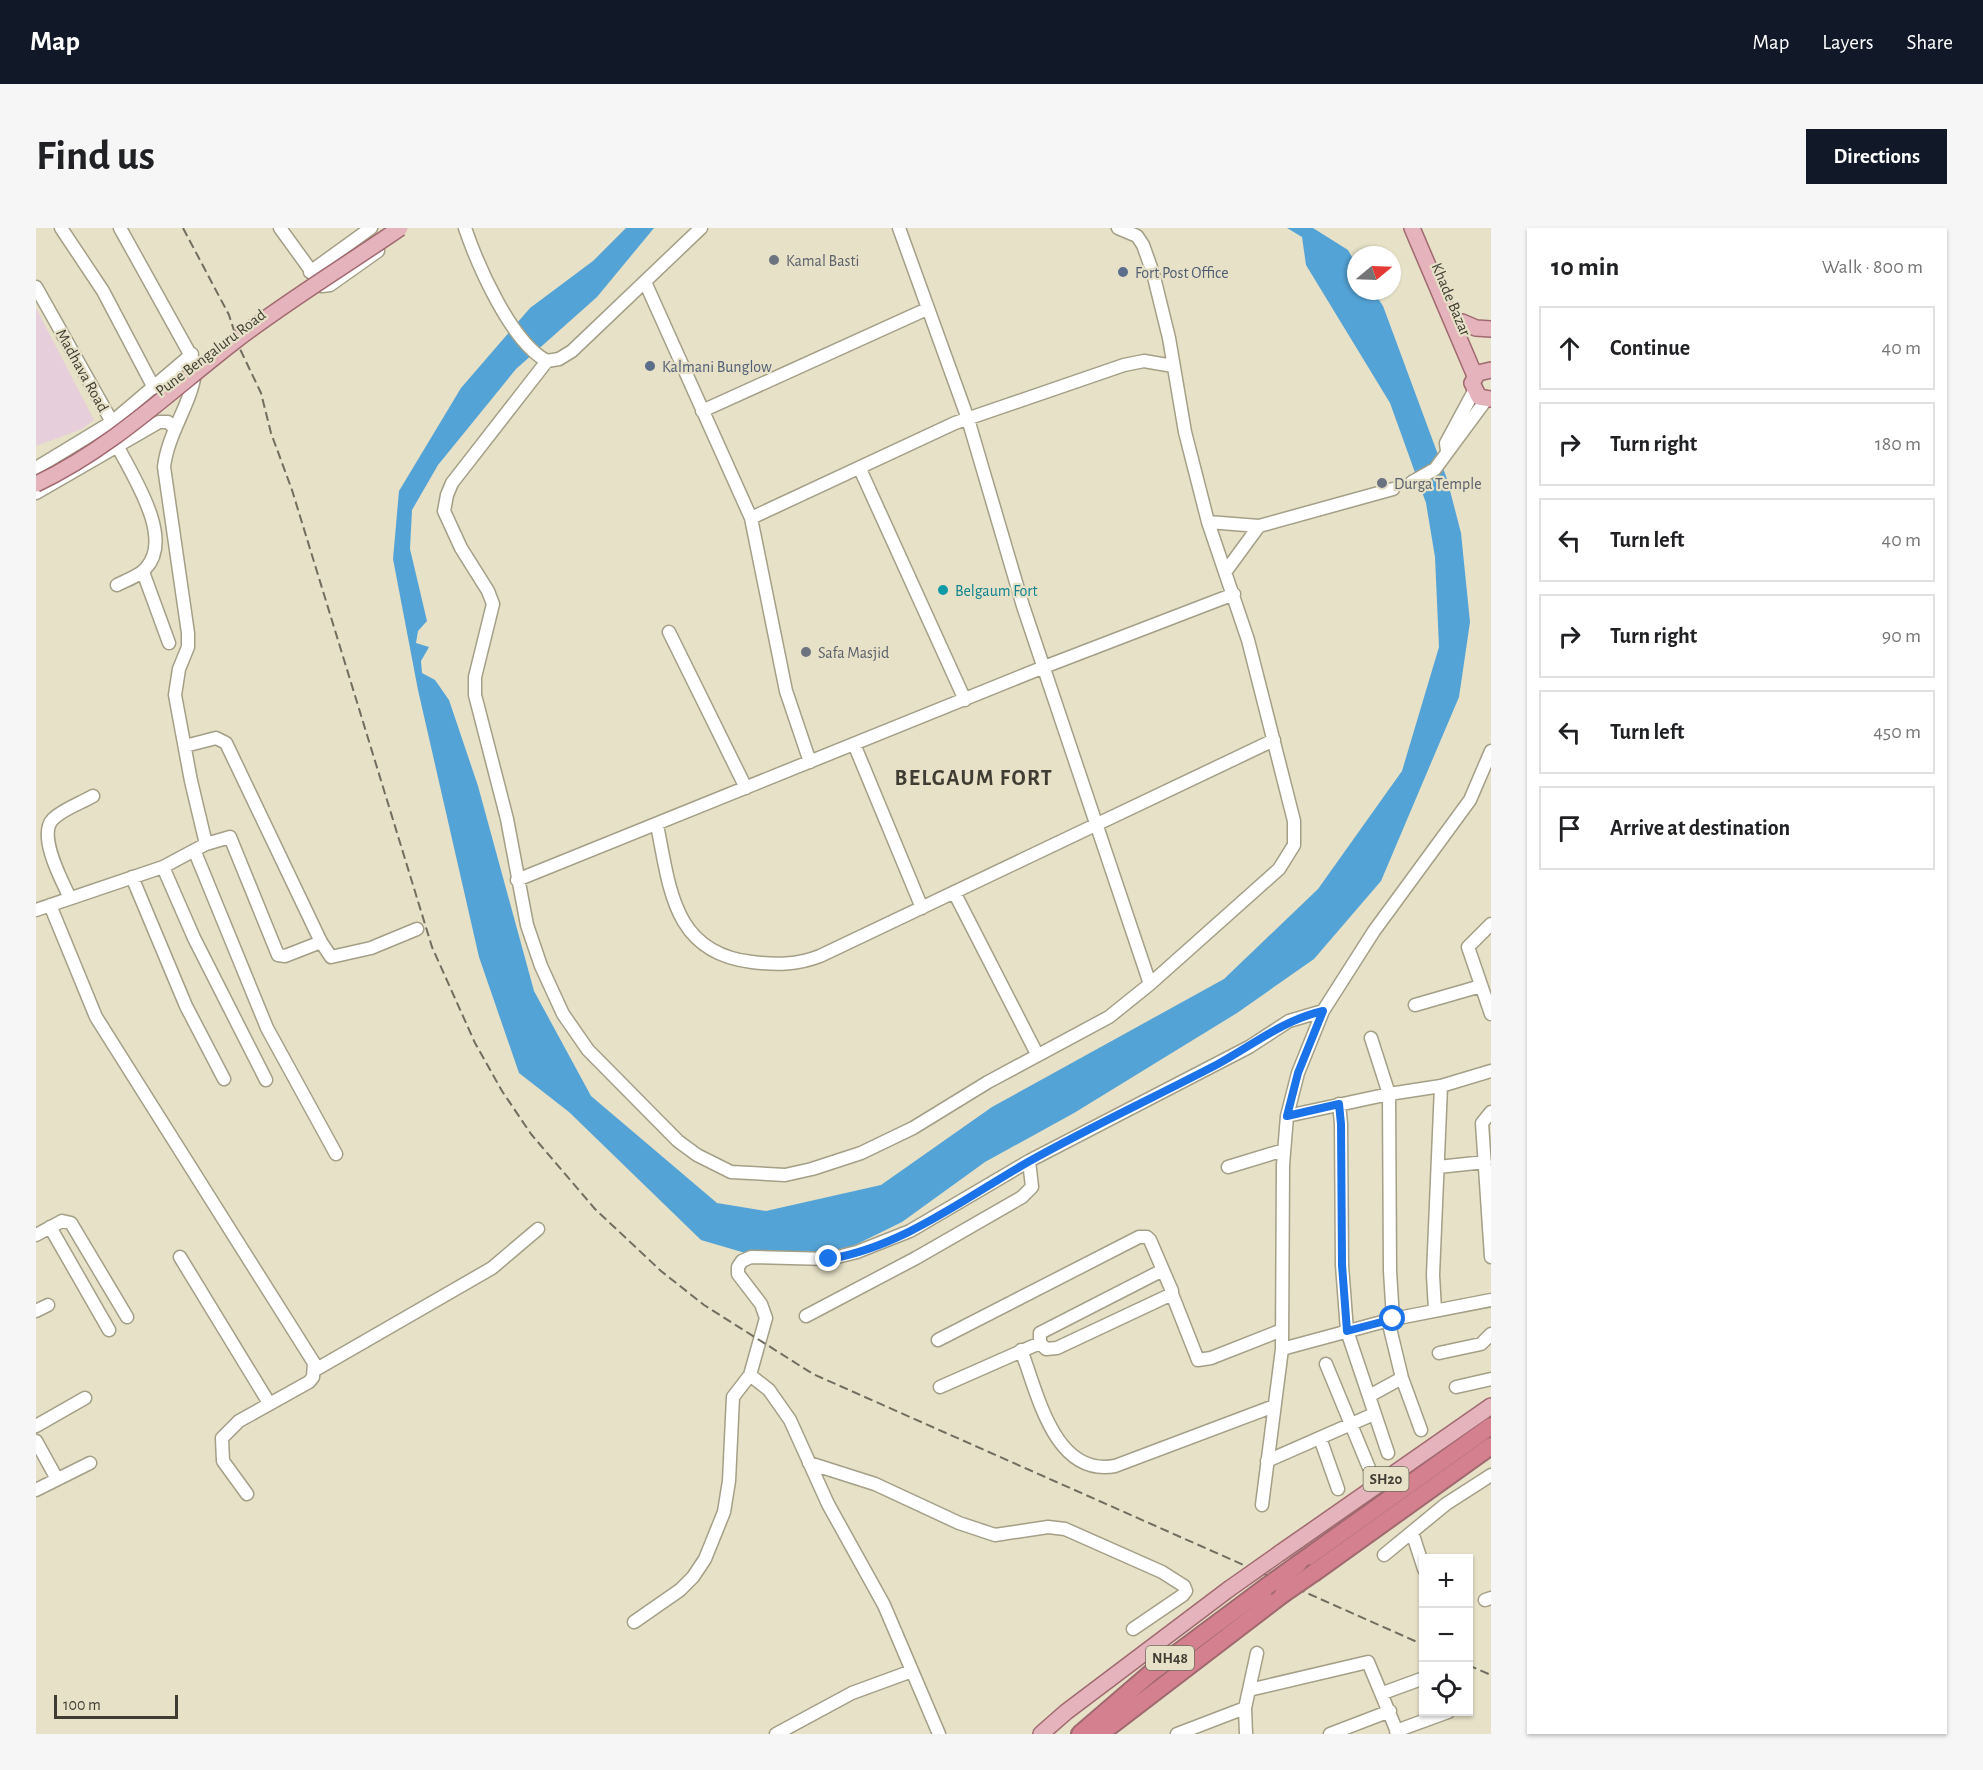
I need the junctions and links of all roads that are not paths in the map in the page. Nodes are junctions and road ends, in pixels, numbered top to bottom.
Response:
1 (61, 228) edge
2 (120, 228) edge
3 (280, 228) edge
4 (371, 228) edge
5 (384, 228) edge
6 (400, 228) edge
7 (411, 228) edge
8 (465, 228) edge
9 (701, 228) edge
10 (899, 228) edge
11 (1118, 228) edge
12 (1412, 228) edge
13 (1421, 228) edge
14 (310, 272) junction
15 (645, 282) junction
16 (36, 287) edge
17 (927, 309) junction
18 (1462, 322) junction
19 (1491, 329) edge
20 (192, 354) junction
21 (547, 361) junction
22 (1173, 366) junction
23 (1485, 380) edge
24 (154, 388) junction
25 (702, 411) junction
26 (968, 419) junction
27 (112, 422) junction
28 (174, 428) junction
29 (118, 447) junction
30 (36, 468) edge
31 (860, 469) junction
32 (36, 475) edge
33 (1415, 481) dead end
34 (36, 484) edge
35 (1393, 489) dead end
36 (36, 493) edge
37 (751, 518) junction
38 (1208, 522) junction
39 (1259, 526) junction
40 (1226, 571) junction
41 (143, 572) junction
42 (117, 585) dead end
43 (1234, 594) junction
44 (669, 632) dead end
45 (169, 643) dead end
46 (1044, 667) junction
47 (965, 700) junction
48 (1274, 740) junction
49 (854, 744) junction
50 (185, 746) junction
51 (1491, 751) edge
52 (810, 762) junction
53 (746, 788) junction
54 (93, 796) dead end
55 (1097, 824) junction
56 (657, 825) junction
57 (206, 844) junction
58 (195, 852) junction
59 (163, 867) junction
60 (132, 877) junction
61 (517, 880) junction
62 (954, 892) junction
63 (70, 898) junction
64 (50, 905) junction
65 (922, 908) junction
66 (36, 910) edge
67 (1490, 926) edge
68 (417, 929) dead end
69 (321, 942) junction
70 (1150, 984) junction
71 (1481, 986) junction
72 (1415, 1005) dead end
73 (1323, 1011) junction
74 (1491, 1014) edge
75 (1371, 1038) dead end
76 (1037, 1054) junction
77 (1491, 1071) edge
78 (224, 1079) dead end
79 (266, 1080) dead end
80 (1441, 1086) junction
81 (1389, 1094) junction
82 (1339, 1104) junction
83 (1491, 1112) edge
84 (1287, 1116) junction
85 (1284, 1150) junction
86 (336, 1154) dead end
87 (1029, 1161) junction
88 (1485, 1162) junction
89 (1227, 1167) dead end
90 (1438, 1167) junction
91 (50, 1227) junction
92 (538, 1229) dead end
93 (36, 1235) edge
94 (180, 1257) dead end
95 (1491, 1257) edge
96 (1163, 1270) junction
97 (1172, 1294) junction
98 (1491, 1300) edge
99 (48, 1305) dead end
100 (1435, 1310) junction
101 (36, 1311) edge
102 (806, 1316) dead end
103 (127, 1317) dead end
104 (1391, 1320) junction
105 (109, 1330) dead end
106 (1282, 1330) junction
107 (1347, 1331) junction
108 (1491, 1334) edge
109 (938, 1340) dead end
110 (1040, 1343) junction
111 (1282, 1349) junction
112 (1021, 1350) junction
113 (1439, 1353) dead end
114 (1326, 1364) dead end
115 (315, 1370) junction
116 (750, 1375) junction
117 (1402, 1378) junction
118 (1491, 1379) edge
119 (940, 1387) dead end
120 (1456, 1387) dead end
121 (1369, 1396) junction
122 (85, 1398) dead end
123 (270, 1403) junction
124 (1274, 1406) junction
125 (1491, 1406) edge
126 (1374, 1414) junction
127 (1351, 1424) junction
128 (36, 1426) edge
129 (1491, 1426) edge
130 (1421, 1430) dead end
131 (1320, 1438) junction
132 (36, 1441) edge
133 (1491, 1446) edge
134 (1388, 1453) dead end
135 (1267, 1461) junction
136 (90, 1462) dead end
137 (809, 1463) junction
138 (1369, 1468) dead end
139 (1491, 1475) edge
140 (57, 1479) junction
141 (1338, 1489) dead end
142 (36, 1490) edge
143 (247, 1494) dead end
144 (1262, 1505) dead end
145 (1412, 1532) junction
146 (1419, 1554) edge
147 (1383, 1555) dead end
148 (633, 1622) dead end
149 (1133, 1629) dead end
150 (1257, 1653) dead end
151 (912, 1671) junction
152 (1419, 1680) edge
153 (1249, 1690) junction
154 (1383, 1693) junction
155 (1245, 1708) junction
156 (1390, 1711) junction
157 (1438, 1716) edge
158 (1397, 1732) edge
159 (776, 1734) edge
160 (939, 1734) edge
161 (1041, 1734) edge
162 (1080, 1734) edge
163 (1100, 1734) edge
164 (1178, 1734) edge
165 (1246, 1734) edge
166 (1330, 1734) edge

1 - 24 street
2 - 20 street
3 - 14 street
4 - 14 street
5 - 32 main road, Pune Bengaluru Road
6 - 34 main road, bridge
7 - 14 street
8 - 21 street
9 - 15 street
10 - 17 street
11 - 22 street
12 - 23 main road
13 - 18 main road, Khade Bazar
15 - 21 street
15 - 25 street
16 - 27 street, Madhava Road
17 - 25 street
17 - 26 street
18 - 19 main road
18 - 23 main road, Khade Bazar
20 - 24 street
20 - 28 street
21 - 61 street
22 - 26 street
22 - 38 street
23 - 33 street
24 - 27 street
25 - 37 street
26 - 31 street
26 - 46 street
27 - 30 street
28 - 29 street
28 - 50 street
29 - 36 street
29 - 41 street
31 - 37 street
31 - 47 street
35 - 39 street
37 - 52 street
38 - 39 street
38 - 40 street
39 - 40 street
40 - 43 street
41 - 42 street
41 - 45 street
43 - 46 street
43 - 48 street
44 - 53 street
46 - 47 street
46 - 55 street
47 - 49 street
48 - 55 street
48 - 70 street
49 - 52 street
49 - 65 street
50 - 57 street
50 - 69 street
51 - 73 street
52 - 53 street
53 - 56 street
54 - 63 street
55 - 62 street
55 - 70 street
56 - 61 street
56 - 65 street
57 - 58 street
57 - 69 street
58 - 59 street
58 - 86 street
59 - 60 street
59 - 79 street
60 - 63 street
60 - 78 street
61 - 76 street
62 - 65 street
62 - 76 street
63 - 64 street
64 - 66 street
64 - 115 street
67 - 71 street
68 - 69 street
70 - 76 street
71 - 72 street
71 - 74 street
73 - 84 street
73 - 87 street
75 - 81 street
77 - 80 street
80 - 81 street
80 - 90 street
81 - 82 street
81 - 104 street
82 - 84 street
82 - 107 street
83 - 88 street
84 - 85 street
85 - 89 street
85 - 106 street
87 - 102 street
87 - 116 street
88 - 90 street
88 - 95 street
90 - 100 street
91 - 93 street
91 - 103 street
91 - 105 street
92 - 115 street
94 - 123 street
96 - 97 street
96 - 109 street
96 - 110 street
97 - 106 street
97 - 110 street
98 - 100 street
99 - 101 street
100 - 104 street
104 - 107 street
104 - 117 street
106 - 111 street
107 - 111 street
107 - 121 street
108 - 113 street
110 - 112 street
111 - 124 street
112 - 119 street
112 - 124 street
114 - 127 street
115 - 123 street
116 - 137 street
116 - 148 street
117 - 121 street
117 - 130 street
118 - 120 street
121 - 126 street
122 - 128 street
123 - 143 street
124 - 135 street
125 - 161 main road, SH20, bridge
126 - 127 street
126 - 134 street
127 - 131 street
127 - 138 street
129 - 162 highway, NH48, bridge
131 - 135 street
131 - 141 street
132 - 140 street
133 - 163 highway, NH48, bridge
135 - 144 street
136 - 140 street
137 - 149 street
137 - 151 street
139 - 145 street
140 - 142 street
145 - 146 street
145 - 147 street
150 - 153 street
151 - 159 street
151 - 160 street
152 - 154 street
153 - 154 street
153 - 155 street
154 - 156 street
155 - 164 street
155 - 165 street
156 - 158 street
156 - 166 street
157 - 158 street

